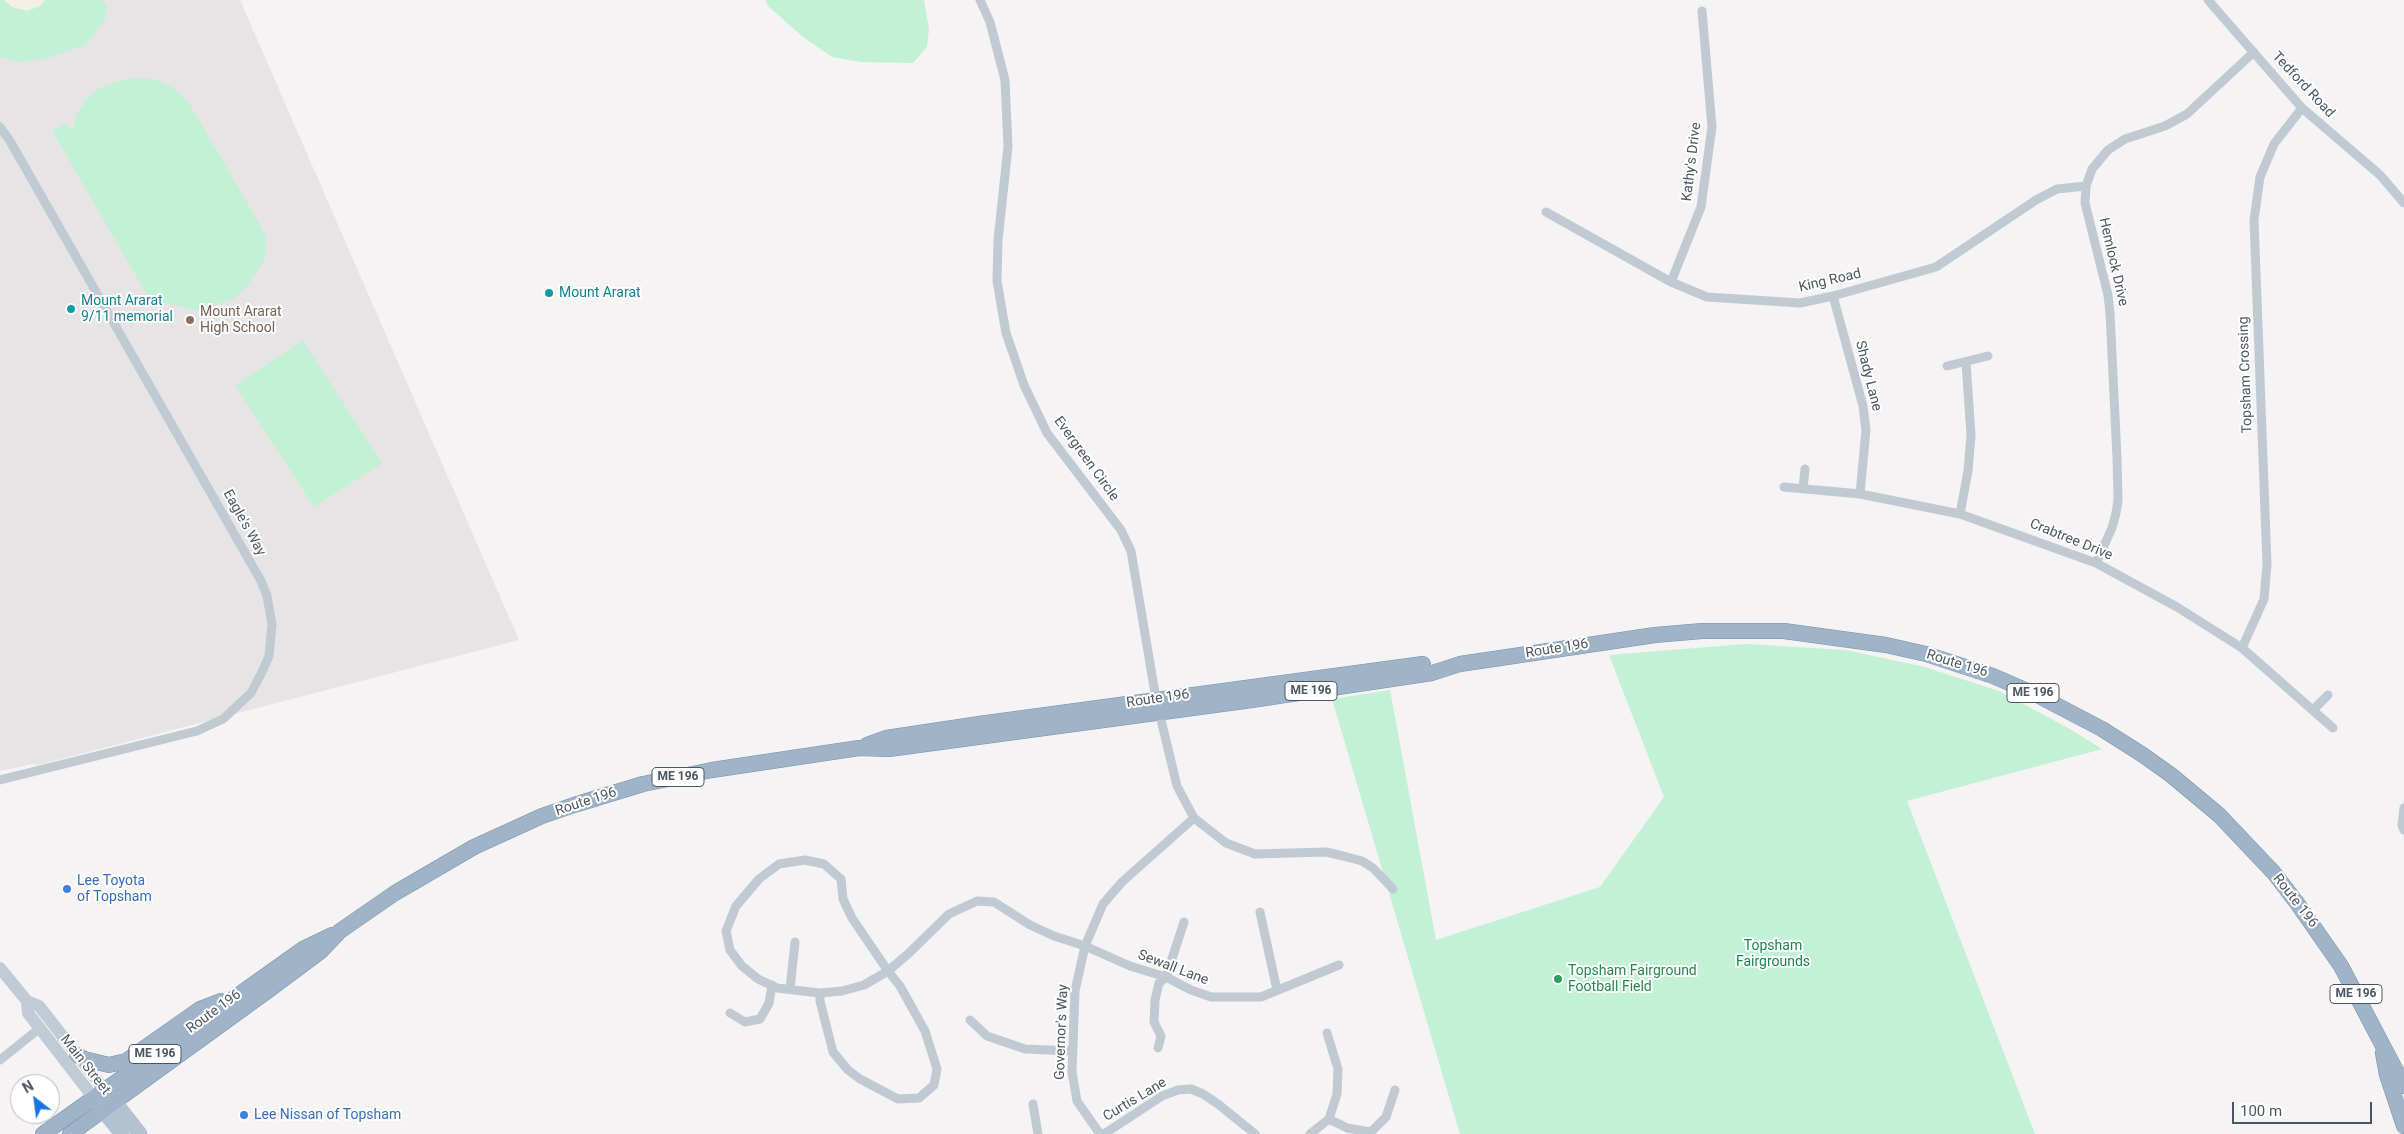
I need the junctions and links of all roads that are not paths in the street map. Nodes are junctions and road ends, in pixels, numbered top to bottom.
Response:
1 (980, 0) edge
2 (2208, 0) edge
3 (1702, 11) dead end
4 (2254, 52) junction
5 (2302, 108) junction
6 (0, 127) edge
7 (2086, 186) junction
8 (2404, 203) edge
9 (1546, 212) dead end
10 (1671, 282) junction
11 (1832, 296) junction
12 (1988, 356) dead end
13 (1966, 362) junction
14 (1947, 366) dead end
15 (1805, 469) dead end
16 (1784, 487) dead end
17 (1803, 489) junction
18 (1860, 494) junction
19 (1960, 514) junction
20 (2096, 563) junction
21 (2242, 648) junction
22 (2328, 695) dead end
23 (1158, 706) junction
24 (2313, 710) junction
25 (2333, 728) dead end
26 (0, 780) edge
27 (2404, 808) edge
28 (1194, 818) junction
29 (2404, 830) edge
30 (1393, 889) dead end
31 (1260, 912) dead end
32 (1184, 922) dead end
33 (340, 931) junction
34 (795, 942) dead end
35 (1085, 946) junction
36 (1339, 964) dead end
37 (0, 968) edge
38 (888, 971) junction
39 (1166, 977) junction
40 (772, 985) junction
41 (790, 989) junction
42 (1277, 990) junction
43 (241, 993) junction
44 (820, 993) junction
45 (27, 1001) junction
46 (730, 1013) dead end
47 (970, 1020) dead end
48 (40, 1028) junction
49 (1327, 1033) dead end
50 (1158, 1048) dead end
51 (2383, 1049) junction
52 (1072, 1051) junction
53 (77, 1055) junction
54 (0, 1060) edge
55 (2404, 1086) edge
56 (1395, 1090) dead end
57 (99, 1094) junction
58 (1033, 1104) dead end
59 (109, 1107) junction
60 (1329, 1119) junction
61 (2404, 1126) edge
62 (43, 1134) edge
63 (70, 1134) edge
64 (122, 1134) edge
65 (140, 1134) edge
66 (1038, 1134) edge
67 (1102, 1134) edge
68 (1255, 1134) edge
69 (1310, 1134) edge

1 - 23 street, Evergreen Circle
2 - 4 street, Tedford Road
3 - 10 street, Kathy's Drive
4 - 5 street, Tedford Road
4 - 7 street, Hemlock Drive
5 - 8 street, Tedford Road
5 - 21 street, Topsham Crossing
6 - 26 street, Eagle's Way
7 - 11 street, King Road
7 - 20 street, Hemlock Drive
9 - 10 street, King Road
10 - 11 street, King Road
11 - 18 street, Shady Lane
12 - 13 street
13 - 14 street
13 - 19 street
15 - 17 street
16 - 17 street, Crabtree Drive
17 - 18 street, Crabtree Drive
18 - 19 street, Crabtree Drive
19 - 20 street, Crabtree Drive
20 - 21 street, Crabtree Drive
21 - 24 street, Crabtree Drive
22 - 24 street
23 - 28 street, Evergreen Circle
23 - 33 highway, Route 196 / ME 196
23 - 51 highway, Route 196 / ME 196
24 - 25 street, Crabtree Drive
27 - 29 street
28 - 30 street
28 - 35 street, Governor's Way
31 - 42 street
32 - 39 street
33 - 43 highway, Route 196 / ME 196
33 - 59 highway, Route 196 / ME 196
34 - 41 street
35 - 38 street, Sewall Lane
35 - 39 street, Sewall Lane
35 - 52 street, Governor's Way
36 - 42 street, Sewall Lane
37 - 45 main road, Main Street
38 - 40 street
38 - 44 street
38 - 44 street
39 - 42 street, Sewall Lane
39 - 50 street
40 - 41 street
40 - 46 street
41 - 44 street
43 - 53 highway
43 - 57 highway, Route 196 / ME 196
45 - 48 main road, Main Street
45 - 53 main road, Main Street
47 - 52 street
48 - 54 street
48 - 57 main road, Main Street
49 - 60 street
51 - 55 highway, Route 196 / ME 196
51 - 61 highway, Route 196 / ME 196
52 - 67 street, Governor's Way
53 - 57 main road, Main Street
56 - 60 street
57 - 59 main road, Main Street
57 - 62 highway, Route 196 / ME 196
58 - 66 street
59 - 63 highway, Route 196 / ME 196
59 - 64 main road, Main Street
59 - 65 main road, Main Street
60 - 69 street
67 - 68 street, Curtis Lane

